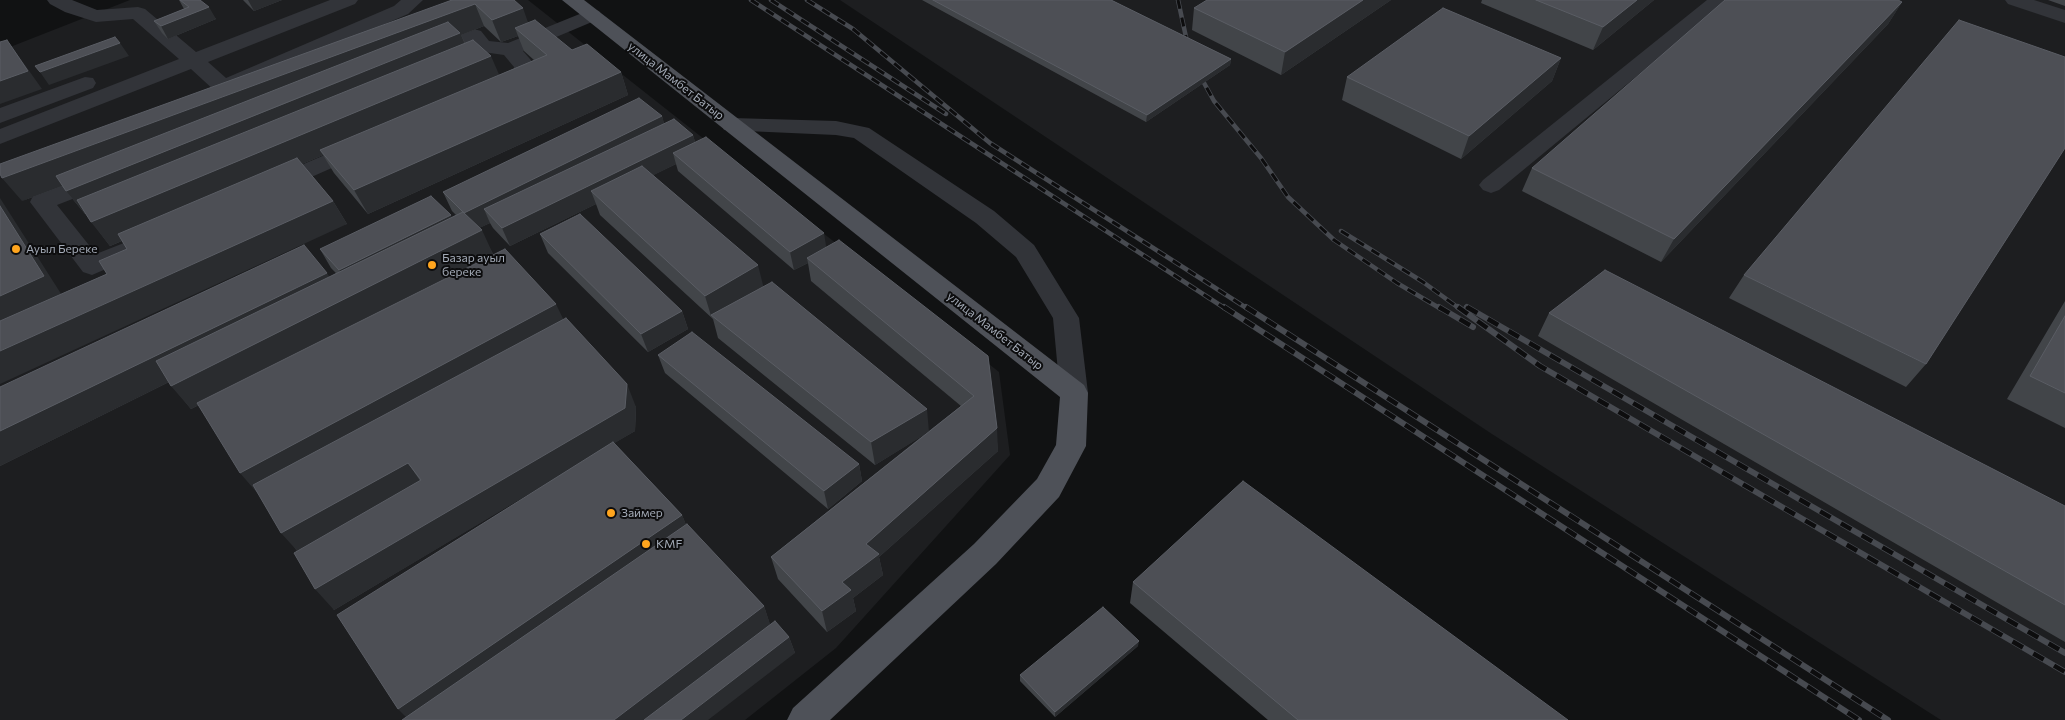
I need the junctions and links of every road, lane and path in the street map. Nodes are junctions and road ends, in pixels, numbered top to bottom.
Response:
1 (57, 0) edge
2 (348, 0) edge
3 (413, 0) edge
4 (1719, 0) edge
5 (2015, 0) edge
6 (582, 7) edge
7 (2065, 17) edge
8 (177, 47) junction
9 (510, 49) junction
10 (410, 60) edge
11 (194, 61) junction
12 (478, 94) edge
13 (0, 116) edge
14 (732, 125) junction
15 (0, 136) edge
16 (377, 139) edge
17 (125, 170) edge
18 (1491, 185) dead end
19 (259, 192) edge
20 (150, 240) edge
21 (1074, 393) junction
22 (805, 720) edge

1 - 8 lane
2 - 11 lane
3 - 11 lane
4 - 18 lane
5 - 7 lane
6 - 9 lane
6 - 14 main road, улица Мамбет Батыр
8 - 11 lane
8 - 13 lane
9 - 10 lane
9 - 12 lane
11 - 15 lane
14 - 21 main road, улица Мамбет Батыр
14 - 21 lane
16 - 19 lane
17 - 20 lane
21 - 22 main road

